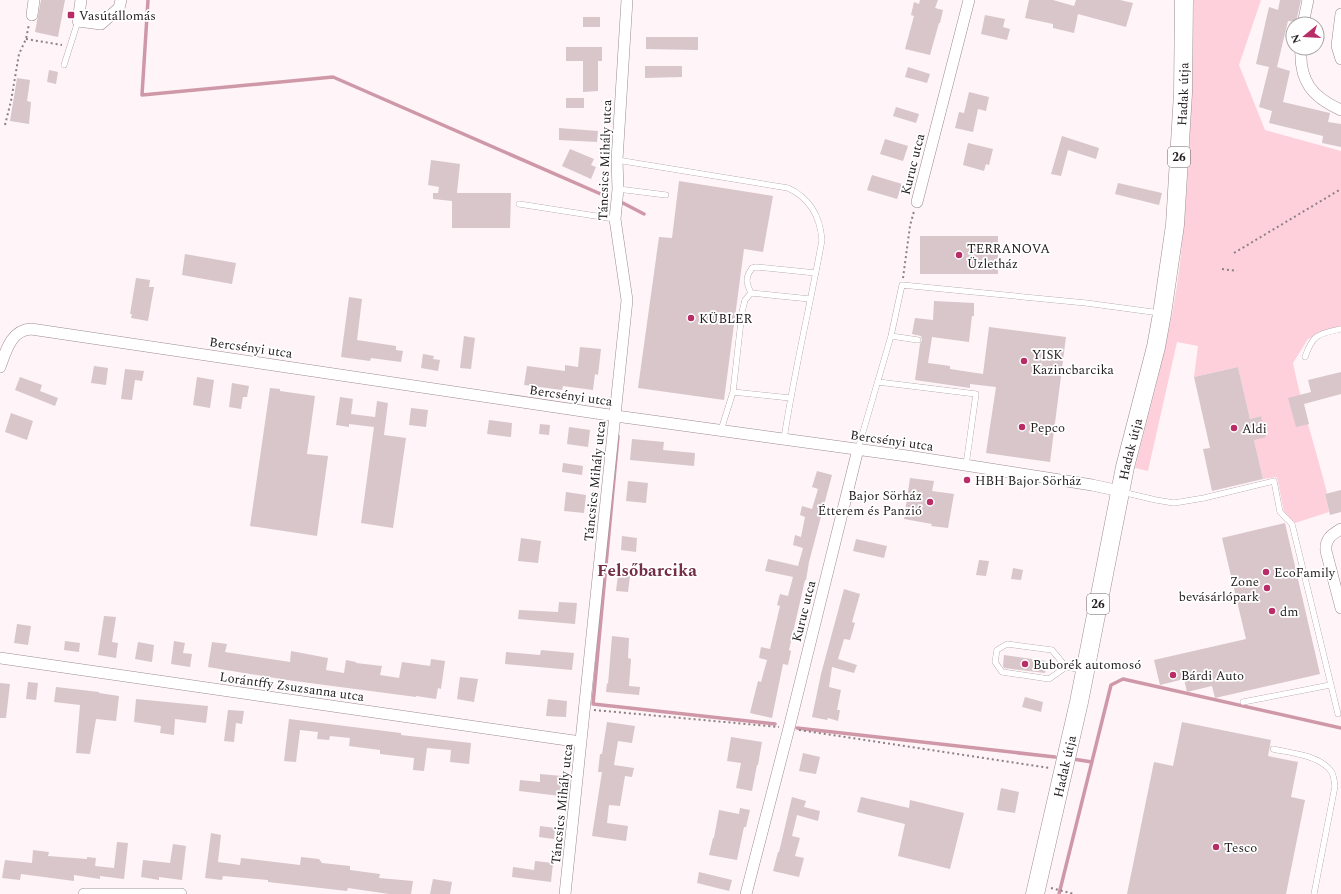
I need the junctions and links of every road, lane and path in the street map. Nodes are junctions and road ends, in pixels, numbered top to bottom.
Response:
1 (34, 0) edge
2 (81, 0) edge
3 (121, 0) edge
4 (627, 0) edge
5 (969, 0) edge
6 (1184, 0) edge
7 (1308, 0) edge
8 (1341, 14) edge
9 (32, 15) joint
10 (1305, 16) edge
11 (78, 21) junction
12 (26, 39) junction
13 (70, 46) junction
14 (1300, 56) edge
15 (1341, 59) edge
16 (64, 65) dead end
17 (1341, 110) edge
18 (5, 125) dead end
19 (617, 160) junction
20 (618, 188) junction
21 (1341, 189) edge
22 (666, 195) dead end
23 (916, 202) joint
24 (519, 204) dead end
25 (615, 219) junction
26 (1234, 253) dead end
27 (1222, 269) dead end
28 (1237, 271) dead end
29 (816, 273) junction
30 (902, 285) junction
31 (751, 293) junction
32 (810, 299) junction
33 (1162, 314) junction
34 (1341, 329) edge
35 (891, 336) junction
36 (918, 340) dead end
37 (1305, 357) dead end
38 (0, 367) edge
39 (878, 382) junction
40 (733, 392) junction
41 (790, 398) junction
42 (616, 416) junction
43 (721, 430) junction
44 (784, 439) junction
45 (858, 449) junction
46 (966, 465) junction
47 (1120, 491) junction
48 (1341, 529) edge
49 (1341, 608) edge
50 (0, 658) edge
51 (1066, 667) junction
52 (1085, 670) junction
53 (1330, 685) junction
54 (1243, 702) dead end
55 (585, 710) junction
56 (1338, 714) dead end
57 (789, 728) junction
58 (581, 742) junction
59 (1273, 749) dead end
60 (1063, 770) junction
61 (1056, 889) dead end
62 (84, 894) edge
63 (181, 894) edge
64 (565, 894) edge
65 (746, 894) edge
66 (1035, 894) edge
67 (1074, 894) edge
68 (1314, 894) edge

1 - 9 street
2 - 11 street
3 - 11 street
4 - 19 street, Táncsics Mihály utca
5 - 23 street, Kuruc utca
6 - 33 main road, Hadak útja / 26
7 - 10 street
8 - 15 street
9 - 12 path
11 - 13 lane
12 - 13 path
12 - 18 path
13 - 16 lane
14 - 17 street
19 - 20 street, Táncsics Mihály utca
19 - 29 lane
20 - 22 lane
20 - 25 street, Táncsics Mihály utca
21 - 26 path
23 - 30 path, Kuruc utca
24 - 25 lane
25 - 42 street, Táncsics Mihály utca
27 - 28 path
29 - 31 lane
29 - 32 lane
30 - 33 lane
30 - 35 lane, Kuruc utca
31 - 32 lane
31 - 40 lane
32 - 41 lane
33 - 47 main road, Hadak útja / 26
34 - 37 lane
35 - 36 lane
35 - 39 lane, Kuruc utca
38 - 42 street, Bercsényi utca
39 - 45 lane, Kuruc utca
39 - 46 lane
40 - 41 lane
40 - 43 lane
41 - 44 lane
42 - 43 street, Bercsényi utca
42 - 55 street, Táncsics Mihály utca
43 - 44 street, Bercsényi utca
44 - 45 street, Bercsényi utca
45 - 46 street, Bercsényi utca
45 - 57 street, Kuruc utca
46 - 47 street, Bercsényi utca
47 - 52 main road, Hadak útja / 26
47 - 53 lane
48 - 49 street
50 - 58 street, Lorántffy Zsuzsanna utca
51 - 51 lane
51 - 52 lane
52 - 60 main road, Hadak útja / 26
53 - 54 lane
53 - 56 lane
55 - 57 path
55 - 58 street, Táncsics Mihály utca
57 - 60 path
57 - 65 street, Kuruc utca
58 - 64 street, Táncsics Mihály utca
59 - 68 lane
60 - 66 main road, Hadak útja / 26
61 - 67 path
62 - 63 street

